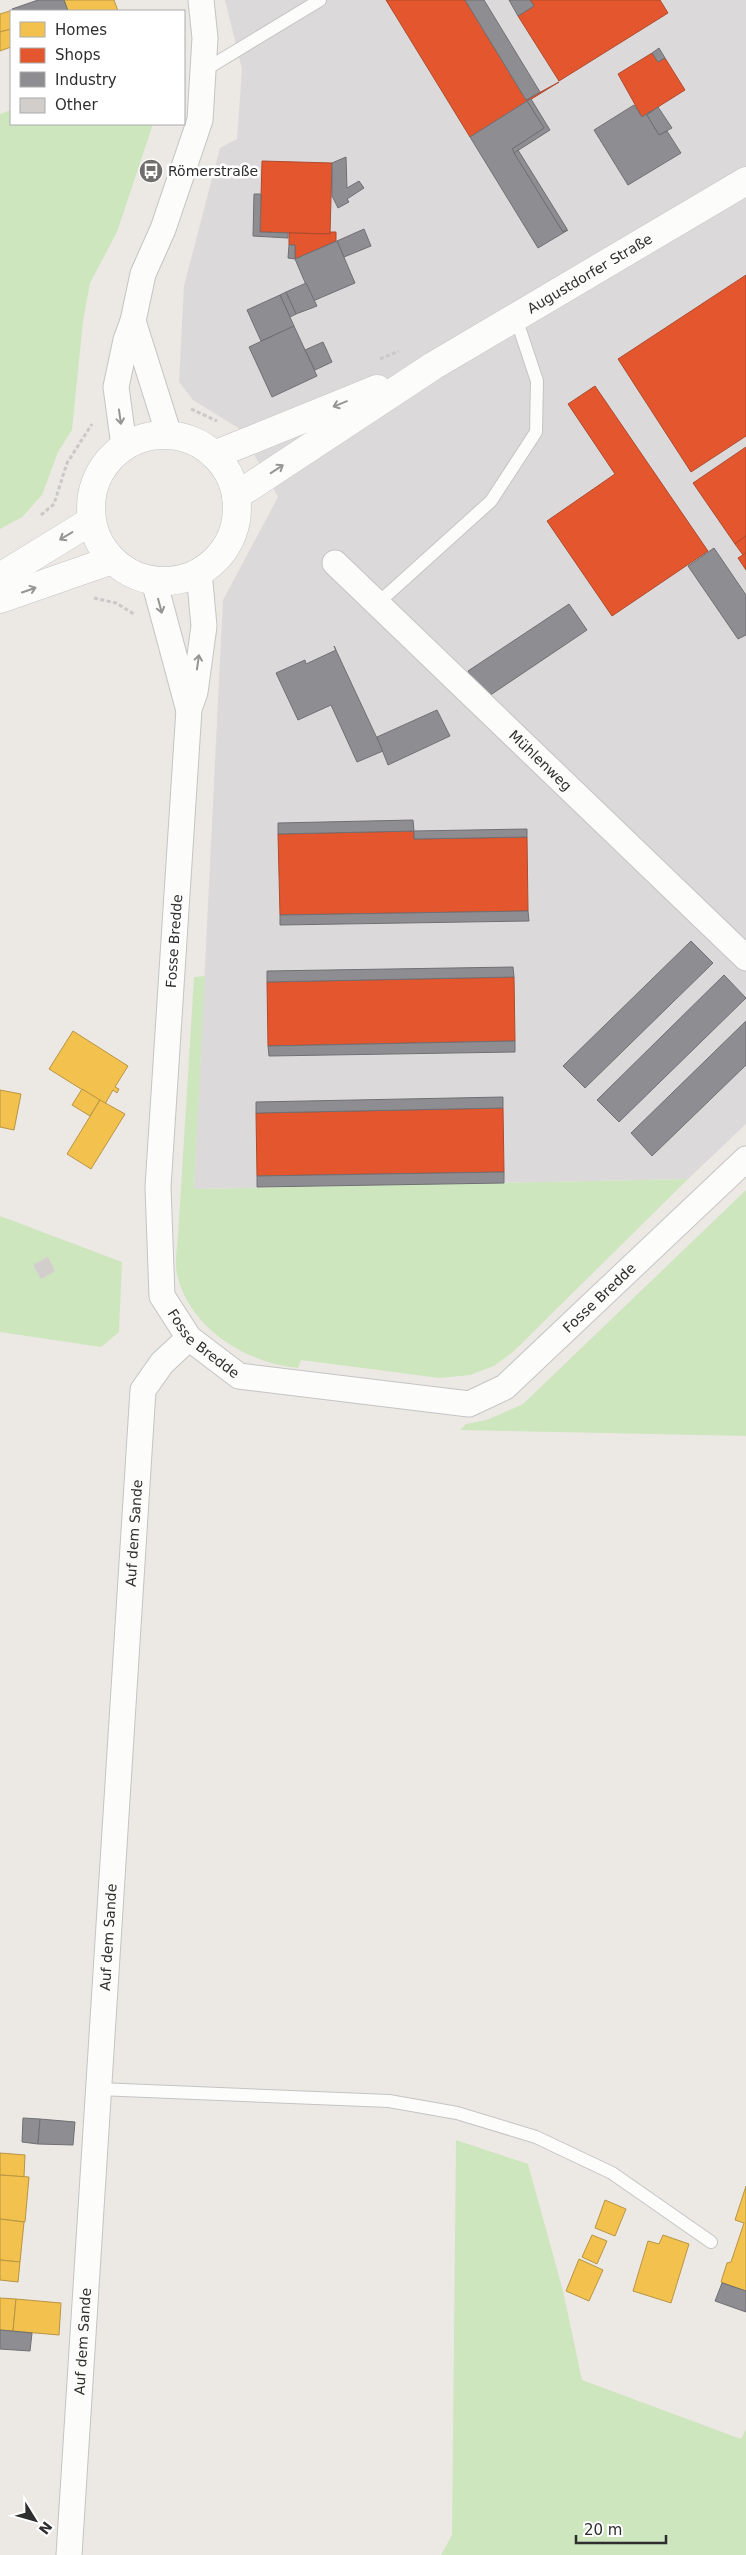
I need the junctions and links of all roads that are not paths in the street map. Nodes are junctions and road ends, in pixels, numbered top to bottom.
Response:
1 (202, 0) edge
2 (320, 0) edge
3 (203, 72) junction
4 (746, 181) edge
5 (516, 318) junction
6 (133, 321) junction
7 (433, 366) junction
8 (169, 435) junction
9 (124, 446) junction
10 (214, 455) junction
11 (236, 496) junction
12 (92, 521) junction
13 (112, 560) junction
14 (335, 563) dead end
15 (199, 572) junction
16 (0, 576) edge
17 (154, 581) junction
18 (0, 600) edge
19 (378, 604) junction
20 (189, 709) junction
21 (746, 958) edge
22 (746, 1159) edge
23 (189, 1338) junction
24 (98, 2089) junction
25 (711, 2242) dead end
26 (69, 2555) edge

1 - 3 street
2 - 3 lane
3 - 6 street
4 - 5 main road, Augustdorfer Straße
5 - 7 main road, Augustdorfer Straße
5 - 19 lane
6 - 8 street
6 -> 9 street
7 -> 10 main road, Augustdorfer Straße
11 -> 7 main road, Augustdorfer Straße
8 - 9 main road
8 - 10 main road
9 - 12 main road
10 - 11 main road
11 - 15 main road
12 - 13 main road
12 -> 16 main road
13 - 17 main road
18 -> 13 main road
14 - 19 street, Mühlenweg
15 - 17 main road
20 -> 15 street, Fosse Bredde
17 -> 20 street, Fosse Bredde
19 - 21 street, Mühlenweg
20 - 23 street, Fosse Bredde
22 - 23 street, Fosse Bredde
23 - 24 street, Auf dem Sande
24 - 25 lane
24 - 26 street, Auf dem Sande

